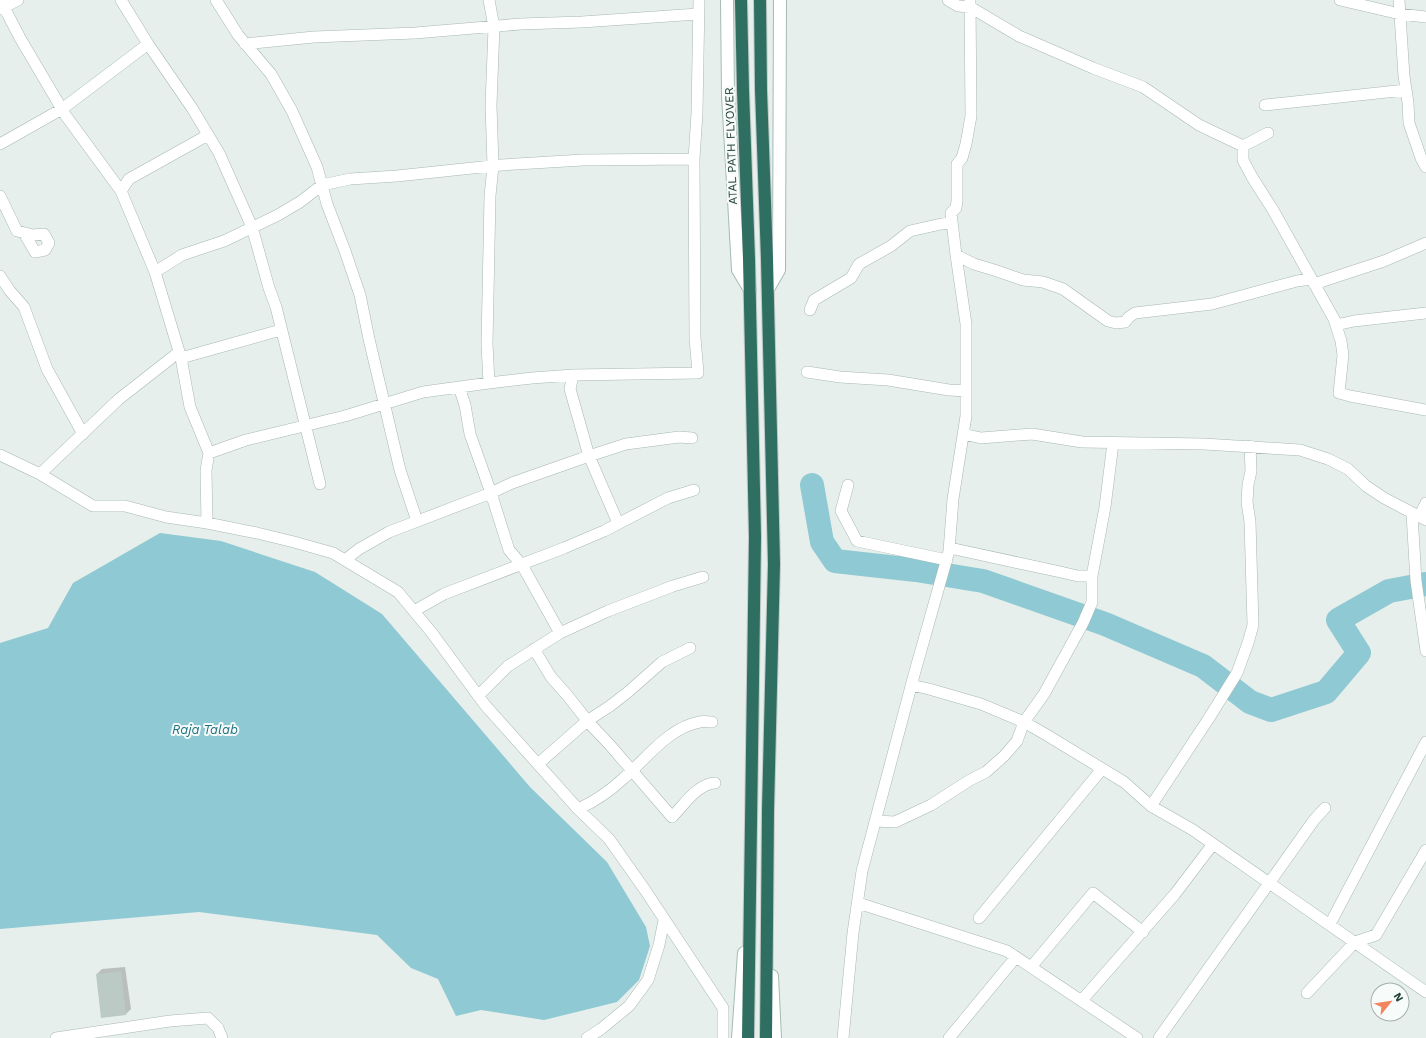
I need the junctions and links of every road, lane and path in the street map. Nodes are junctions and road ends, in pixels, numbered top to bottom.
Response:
1 (18, 0) edge
2 (121, 0) edge
3 (216, 0) edge
4 (489, 0) edge
5 (699, 0) edge
6 (727, 0) edge
7 (741, 0) edge
8 (760, 0) edge
9 (780, 0) edge
10 (948, 0) edge
11 (1340, 0) edge
12 (1399, 0) edge
13 (970, 3) edge
14 (2, 5) edge
15 (698, 14) junction
16 (1400, 14) junction
17 (1426, 16) edge
18 (494, 27) junction
19 (148, 44) junction
20 (245, 44) junction
21 (1406, 90) junction
22 (1265, 105) dead end
23 (62, 109) junction
24 (1268, 133) dead end
25 (208, 135) junction
26 (0, 144) edge
27 (1243, 146) junction
28 (694, 158) junction
29 (493, 166) junction
30 (1426, 166) edge
31 (322, 185) junction
32 (121, 191) junction
33 (0, 196) edge
34 (952, 223) junction
35 (252, 227) junction
36 (24, 233) dead end
37 (1426, 243) edge
38 (956, 255) junction
39 (155, 272) junction
40 (0, 276) edge
41 (1313, 282) junction
42 (768, 289) junction
43 (750, 290) junction
44 (810, 310) dead end
45 (1426, 313) edge
46 (1336, 325) junction
47 (281, 330) junction
48 (180, 355) junction
49 (807, 372) dead end
50 (573, 375) junction
51 (489, 383) junction
52 (459, 387) junction
53 (966, 390) junction
54 (385, 405) junction
55 (1426, 410) edge
56 (305, 426) junction
57 (83, 434) junction
58 (963, 434) junction
59 (692, 438) dead end
60 (1113, 443) junction
61 (1250, 446) junction
62 (209, 453) junction
63 (0, 455) edge
64 (589, 456) junction
65 (40, 474) junction
66 (320, 484) dead end
67 (848, 485) dead end
68 (694, 490) dead end
69 (491, 493) junction
70 (1426, 504) edge
71 (1419, 517) edge
72 (417, 521) junction
73 (207, 523) junction
74 (618, 523) junction
75 (950, 548) junction
76 (345, 560) junction
77 (947, 560) junction
78 (522, 565) junction
79 (1092, 576) junction
80 (703, 577) dead end
81 (414, 611) junction
82 (560, 634) junction
83 (690, 648) dead end
84 (534, 649) junction
85 (1426, 651) edge
86 (911, 685) junction
87 (478, 696) junction
88 (588, 721) junction
89 (712, 722) dead end
90 (1024, 722) junction
91 (1426, 742) edge
92 (538, 764) junction
93 (1102, 769) junction
94 (632, 771) junction
95 (715, 783) dead end
96 (1151, 806) junction
97 (1325, 808) dead end
98 (578, 809) junction
99 (875, 821) junction
100 (1213, 844) junction
101 (1426, 850) edge
102 (1269, 883) junction
103 (749, 887) junction
104 (767, 889) junction
105 (858, 903) junction
106 (979, 918) dead end
107 (664, 920) junction
108 (1330, 924) junction
109 (1143, 932) junction
110 (1356, 942) junction
111 (1016, 957) junction
112 (1031, 967) junction
113 (1426, 992) edge
114 (1308, 993) dead end
115 (1082, 1000) junction
116 (56, 1038) edge
117 (222, 1038) edge
118 (587, 1038) edge
119 (722, 1038) edge
120 (738, 1038) edge
121 (748, 1038) edge
122 (766, 1038) edge
123 (775, 1038) edge
124 (843, 1038) edge
125 (949, 1038) edge
126 (1137, 1038) edge
127 (1159, 1038) edge

1 - 14 street
2 - 19 street
3 - 20 street
4 - 18 street
5 - 15 street
6 - 43 street
7 - 43 highway, ATAL PATH FLYOVER
8 - 42 highway
9 - 42 street
10 - 13 street
11 - 16 street
12 - 16 street
13 - 27 street
13 - 34 street
14 - 23 street
15 - 18 street
15 - 28 street
16 - 17 street
16 - 21 street
18 - 20 street
18 - 29 street
19 - 23 street
19 - 25 street
20 - 31 street
21 - 22 street
21 - 30 street
23 - 26 street
23 - 32 street
24 - 27 street
25 - 32 street
25 - 35 street
27 - 41 street
28 - 29 street
28 - 50 street
29 - 31 street
29 - 51 street
31 - 35 street
31 - 54 street
32 - 39 street
33 - 36 street
34 - 38 street
34 - 44 street
35 - 39 street
35 - 47 street
37 - 41 street
38 - 41 street
38 - 53 street
39 - 48 street
40 - 57 street
41 - 46 street
42 - 104 highway
43 - 103 highway, ATAL PATH FLYOVER
45 - 46 street
46 - 55 street
47 - 48 street
47 - 56 street
48 - 57 street
48 - 62 street
49 - 53 street
50 - 51 street
50 - 64 street
51 - 52 street
52 - 54 street
52 - 69 street
53 - 58 street
54 - 56 street
54 - 72 street
56 - 62 street
56 - 66 street
57 - 65 street
58 - 60 street
58 - 75 street
59 - 64 street
60 - 61 street
60 - 79 street
61 - 71 street
61 - 96 street
62 - 73 street
63 - 65 street
64 - 69 street
64 - 74 street
65 - 73 street
67 - 77 street
68 - 74 street
69 - 72 street
69 - 78 street
70 - 71 street
71 - 85 street
72 - 76 street
73 - 76 street
74 - 78 street
75 - 77 street
75 - 79 street
76 - 81 street
77 - 86 street
78 - 81 street
78 - 82 street
79 - 90 street
80 - 82 street
81 - 87 street
82 - 84 street
83 - 88 street
84 - 87 street
84 - 88 street
86 - 90 street
86 - 99 street
87 - 92 street
88 - 92 street
88 - 94 street
89 - 94 street
90 - 93 street
90 - 99 street
91 - 108 street
92 - 98 street
93 - 96 street
93 - 106 street
94 - 95 street
94 - 98 street
96 - 100 street
97 - 102 street
98 - 107 street
99 - 105 street
100 - 102 street
100 - 109 street
101 - 110 street
102 - 108 street
102 - 127 street
103 - 120 street
103 - 121 highway, ATAL PATH FLYOVER
104 - 122 highway
104 - 123 street
105 - 111 street
105 - 124 street
107 - 118 street
107 - 119 street
108 - 110 street
109 - 112 street
109 - 115 street
110 - 113 street
110 - 114 street
111 - 112 street
111 - 125 street
112 - 115 street
115 - 126 street
116 - 117 street

